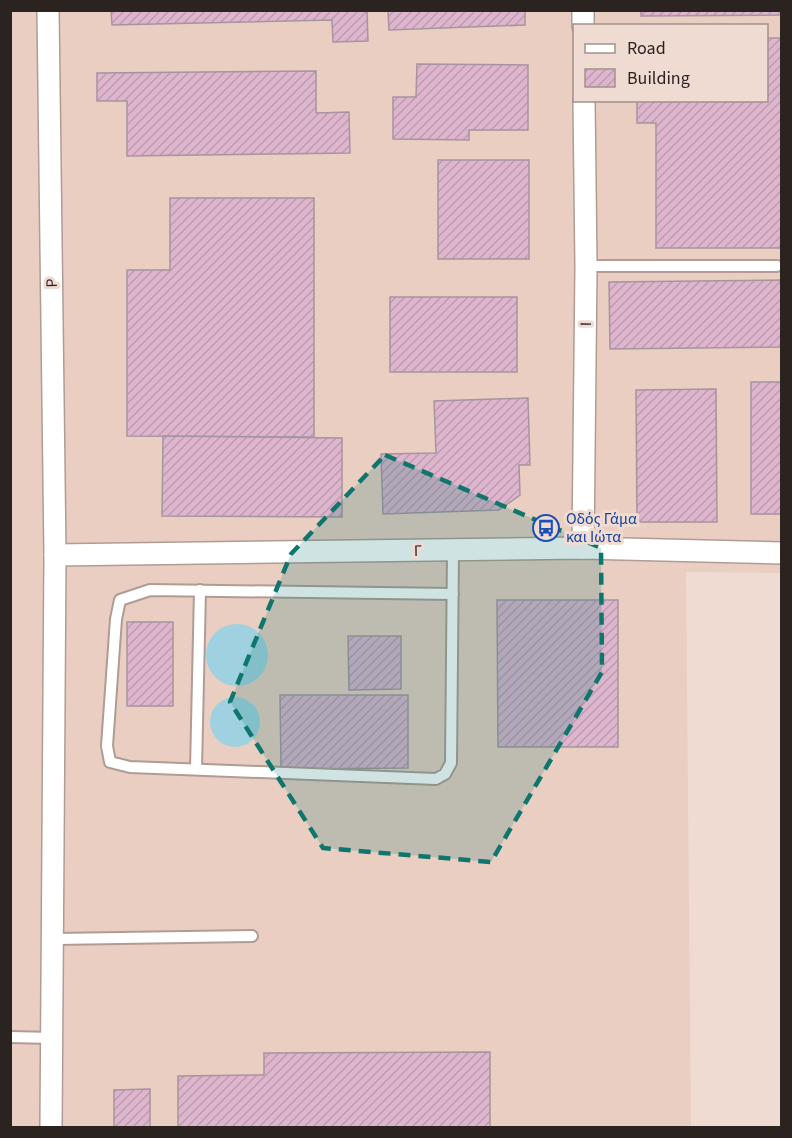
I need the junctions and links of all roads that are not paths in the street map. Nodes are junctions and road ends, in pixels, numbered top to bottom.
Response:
1 (48, 10) edge
2 (584, 102) edge
3 (586, 266) junction
4 (777, 266) dead end
5 (583, 548) junction
6 (453, 550) junction
7 (782, 553) edge
8 (55, 555) junction
9 (200, 590) junction
10 (453, 594) junction
11 (196, 769) junction
12 (252, 936) dead end
13 (55, 939) junction
14 (10, 1037) edge
15 (53, 1038) junction
16 (51, 1128) edge

1 - 8 street, Ρ
2 - 3 street, Ι
3 - 4 lane
3 - 5 street, Ι
5 - 6 street, Γ
5 - 7 street, Γ
6 - 8 street, Γ
6 - 10 lane
8 - 13 street, Ρ
9 - 10 lane
9 - 11 lane
9 - 11 lane
10 - 11 lane
12 - 13 lane
13 - 15 street, Ρ
14 - 15 lane
15 - 16 street, Ρ

